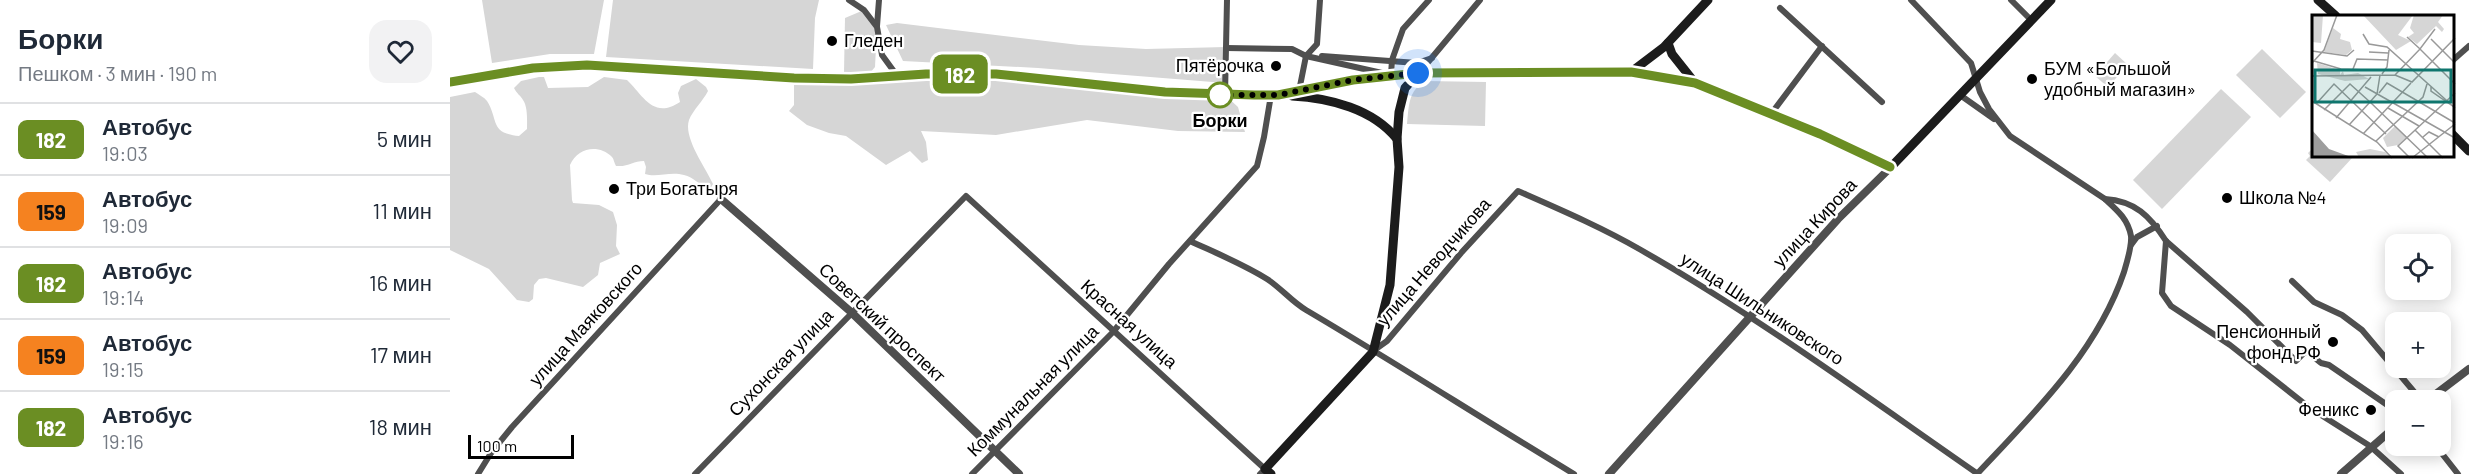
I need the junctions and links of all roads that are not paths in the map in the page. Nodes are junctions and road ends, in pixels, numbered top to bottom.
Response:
1 (849, 0) edge
2 (879, 0) edge
3 (1227, 0) edge
4 (1320, 0) edge
5 (1429, 0) edge
6 (1480, 0) edge
7 (1708, 0) edge
8 (1911, 0) edge
9 (2011, 0) edge
10 (2051, 0) edge
11 (2318, 0) edge
12 (1780, 8) dead end
13 (2335, 15) edge
14 (2032, 21) junction
15 (877, 27) junction
16 (1668, 43) junction
17 (1822, 46) junction
18 (2469, 46) edge
19 (1226, 48) junction
20 (1306, 56) junction
21 (1432, 58) junction
22 (2454, 59) edge
23 (1392, 60) junction
24 (1631, 72) junction
25 (1418, 73) junction
26 (1391, 75) junction
27 (899, 77) junction
28 (1976, 78) junction
29 (450, 82) edge
30 (1695, 83) junction
31 (1299, 91) junction
32 (1225, 95) junction
33 (1274, 95) junction
34 (1960, 95) junction
35 (1882, 102) dead end
36 (1771, 114) junction
37 (1998, 123) junction
38 (2454, 136) edge
39 (1397, 140) junction
40 (2469, 151) edge
41 (1890, 167) junction
42 (1518, 191) joint
43 (966, 196) joint
44 (721, 199) joint
45 (2106, 199) junction
46 (2157, 226) junction
47 (1190, 241) junction
48 (2166, 241) junction
49 (2129, 249) junction
50 (2292, 280) dead end
51 (851, 312) junction
52 (1752, 316) junction
53 (1113, 332) junction
54 (1373, 352) junction
55 (2469, 369) edge
56 (2413, 390) edge
57 (2441, 390) edge
58 (2385, 403) edge
59 (2385, 434) edge
60 (2370, 446) junction
61 (995, 450) junction
62 (2444, 456) edge
63 (1265, 472) edge
64 (478, 474) edge
65 (695, 474) edge
66 (972, 474) edge
67 (1019, 474) edge
68 (1574, 474) edge
69 (1609, 474) edge
70 (1978, 474) edge
71 (2341, 474) edge
72 (2402, 474) edge
73 (2458, 474) edge

1 - 15 street
2 - 15 street
3 - 19 street
4 - 20 street
5 - 23 street
6 - 21 street
7 - 16 main road
8 - 28 street
9 - 14 street
10 - 14 main road, улица Кирова
11 - 13 main road
12 - 17 street
14 - 28 main road, улица Кирова
15 - 27 street
16 - 24 main road
16 - 30 main road
17 - 35 street
17 - 36 street
18 - 22 street
19 - 20 street
19 - 32 street
20 - 23 street
20 - 26 street
20 - 31 street
21 - 23 street
21 - 25 street
23 - 26 street
24 - 25 main road
24 - 30 main road
25 - 26 main road
25 - 39 main road, улица Неводчикова
26 - 31 main road
27 - 29 main road
27 - 32 main road
28 - 34 main road, улица Кирова
28 - 37 street
30 - 36 main road
31 - 33 main road
32 - 33 main road
33 - 39 main road
33 - 47 street, Коммунальная улица
34 - 37 street
34 - 41 main road, улица Кирова
36 - 41 main road
37 - 45 street
38 - 40 main road
39 - 54 main road, улица Неводчикова
41 - 52 street, улица Кирова
42 - 52 street, улица Шильниковского
42 - 54 street, улица Неводчикова
43 - 51 street, Сухонская улица
43 - 53 street, Красная улица
44 - 51 street, Советский проспект
44 - 64 street, улица Маяковского
45 - 46 street
45 - 49 street
46 - 48 street
46 - 49 street
47 - 53 street, Коммунальная улица
47 - 54 street
48 - 58 street
48 - 60 street
49 - 70 street
50 - 56 street
51 - 61 street, Советский проспект
51 - 65 street, Сухонская улица
52 - 69 street, улица Кирова
52 - 70 street, улица Шильниковского
53 - 61 street, Коммунальная улица
53 - 63 street, Красная улица
54 - 63 main road, улица Неводчикова
54 - 68 street
55 - 57 street
59 - 60 street
60 - 71 street
60 - 72 street
61 - 66 street, Коммунальная улица
61 - 67 street, Советский проспект
62 - 73 street

